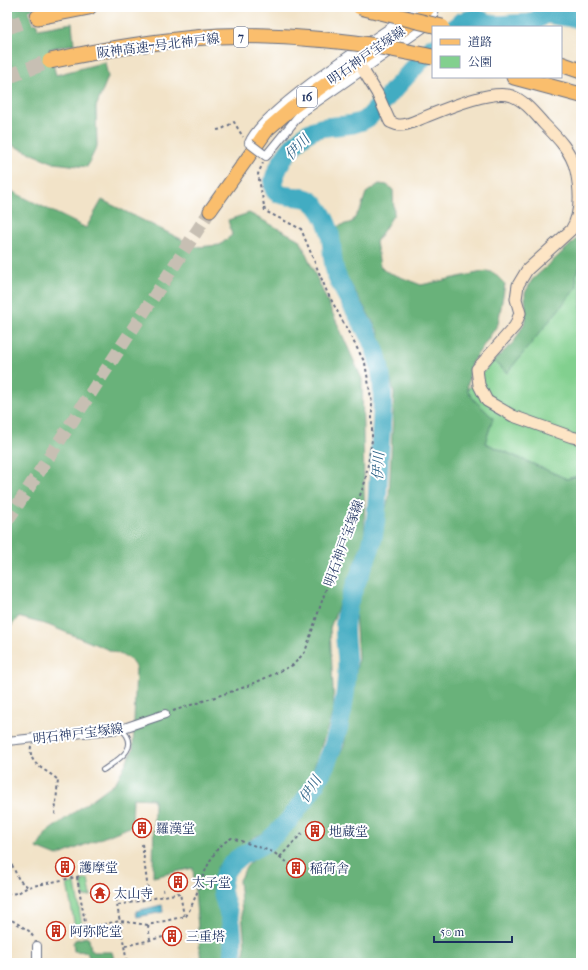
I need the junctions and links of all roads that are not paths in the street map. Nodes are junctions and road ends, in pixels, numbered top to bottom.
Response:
1 (89, 7) edge
2 (360, 7) edge
3 (421, 7) edge
4 (430, 7) edge
5 (38, 17) tunnel mouth
6 (438, 26) edge
7 (432, 57) edge
8 (50, 61) tunnel mouth
9 (562, 64) edge
10 (363, 70) junction
11 (581, 71) edge
12 (518, 78) edge
13 (581, 95) edge
14 (210, 211) tunnel mouth
15 (581, 439) edge
16 (164, 714) road end
17 (121, 729) junction
18 (7, 741) edge
19 (103, 770) dead end
20 (38, 946) road end
21 (37, 963) edge

1 - 5 highway
2 - 6 highway, bridge
3 - 10 street, bridge
4 - 10 street
4 - 14 main road, 明石神戸宝塚線 / 16
7 - 8 highway, 阪神高速7号北神戸線 / 7, bridge
9 - 11 highway
10 - 15 street
12 - 13 highway
16 - 17 street, 明石神戸宝塚線
17 - 18 street, 明石神戸宝塚線
17 - 19 lane
20 - 21 street

